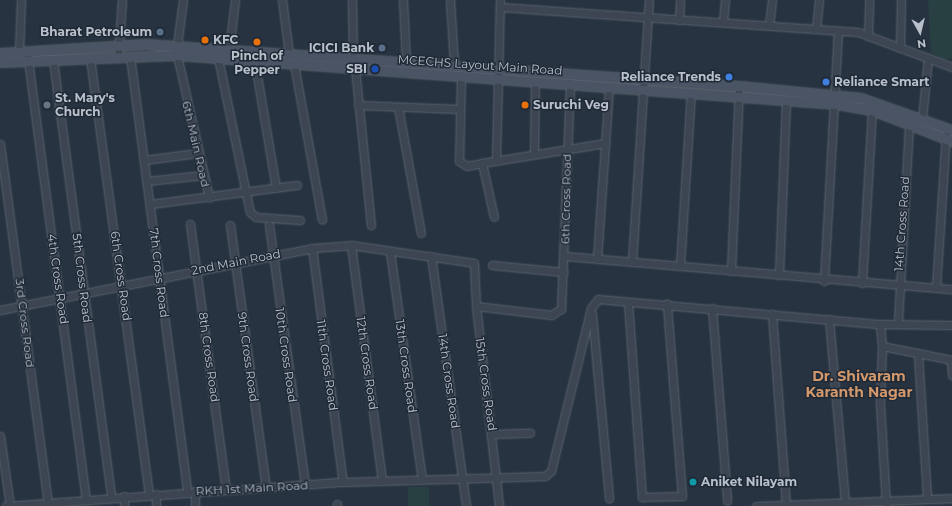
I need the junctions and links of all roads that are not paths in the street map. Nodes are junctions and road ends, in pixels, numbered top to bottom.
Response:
1 (21, 0) edge
2 (122, 0) edge
3 (183, 0) edge
4 (235, 0) edge
5 (282, 0) edge
6 (352, 0) edge
7 (403, 0) edge
8 (450, 0) edge
9 (649, 0) edge
10 (680, 0) edge
11 (725, 0) edge
12 (772, 0) edge
13 (819, 0) edge
14 (869, 0) edge
15 (901, 0) edge
16 (500, 4) edge
17 (649, 17) junction
18 (679, 20) junction
19 (723, 22) junction
20 (769, 25) junction
21 (816, 29) junction
22 (838, 31) junction
23 (868, 36) junction
24 (117, 47) junction
25 (900, 48) junction
26 (177, 50) junction
27 (229, 50) junction
28 (0, 53) edge
29 (289, 54) junction
30 (25, 55) junction
31 (130, 56) junction
32 (253, 56) junction
33 (118, 57) junction
34 (90, 58) junction
35 (218, 58) junction
36 (928, 58) junction
37 (53, 60) junction
38 (0, 62) edge
39 (406, 62) junction
40 (354, 63) junction
41 (294, 64) junction
42 (454, 64) junction
43 (952, 67) edge
44 (499, 73) junction
45 (461, 76) junction
46 (535, 81) junction
47 (570, 83) junction
48 (644, 84) junction
49 (609, 86) junction
50 (739, 86) junction
51 (691, 93) junction
52 (739, 96) junction
53 (837, 99) junction
54 (786, 100) junction
55 (358, 105) junction
56 (398, 107) junction
57 (459, 109) junction
58 (872, 110) junction
59 (922, 119) junction
60 (909, 126) junction
61 (950, 129) edge
62 (948, 139) edge
63 (605, 143) junction
64 (0, 144) edge
65 (567, 148) junction
66 (198, 153) junction
67 (534, 154) junction
68 (144, 160) junction
69 (496, 161) junction
70 (482, 163) junction
71 (204, 175) junction
72 (147, 181) junction
73 (297, 184) dead end
74 (276, 188) junction
75 (246, 193) junction
76 (209, 197) junction
77 (150, 204) junction
78 (494, 217) dead end
79 (300, 220) dead end
80 (322, 220) dead end
81 (190, 224) dead end
82 (230, 225) dead end
83 (269, 225) dead end
84 (371, 225) dead end
85 (421, 233) dead end
86 (351, 245) junction
87 (312, 248) junction
88 (367, 249) junction
89 (390, 252) junction
90 (272, 255) junction
91 (353, 255) junction
92 (431, 256) junction
93 (565, 256) junction
94 (598, 259) junction
95 (235, 262) junction
96 (632, 262) junction
97 (474, 263) joint
98 (492, 265) dead end
99 (680, 266) junction
100 (197, 270) junction
101 (731, 271) junction
102 (564, 272) junction
103 (779, 275) junction
104 (159, 277) junction
105 (824, 281) junction
106 (862, 283) junction
107 (122, 286) junction
108 (898, 286) junction
109 (936, 288) junction
110 (952, 289) edge
111 (83, 293) junction
112 (60, 297) junction
113 (628, 302) junction
114 (667, 304) junction
115 (22, 305) junction
116 (476, 306) junction
117 (592, 308) junction
118 (712, 308) junction
119 (0, 310) edge
120 (772, 314) junction
121 (829, 319) junction
122 (898, 322) junction
123 (880, 324) junction
124 (952, 325) edge
125 (882, 346) junction
126 (918, 354) junction
127 (951, 360) edge
128 (952, 375) edge
129 (492, 434) junction
130 (530, 434) dead end
131 (0, 436) edge
132 (498, 477) junction
133 (382, 480) junction
134 (422, 480) junction
135 (462, 480) junction
136 (343, 482) junction
137 (305, 486) junction
138 (266, 488) junction
139 (226, 490) junction
140 (187, 491) junction
141 (195, 491) junction
142 (152, 494) junction
143 (124, 496) junction
144 (111, 497) junction
145 (86, 498) junction
146 (609, 498) dead end
147 (952, 498) edge
148 (727, 500) dead end
149 (923, 501) edge
150 (94, 502) edge
151 (845, 502) junction
152 (886, 503) edge
153 (51, 504) edge
154 (823, 504) edge
155 (854, 504) edge
156 (786, 505) edge
157 (6, 506) edge
158 (10, 506) edge
159 (124, 506) edge
160 (156, 506) edge
161 (195, 506) edge
162 (466, 506) edge
163 (500, 506) edge
164 (756, 506) edge

1 - 30 street, 4th Cross Road
2 - 24 street
3 - 26 street, 6th Main Road
4 - 27 street
5 - 29 street
6 - 40 street
7 - 39 street
8 - 42 street
9 - 17 street
10 - 18 street
11 - 19 street
12 - 20 street
13 - 21 street
14 - 23 street
15 - 25 street
16 - 17 street
16 - 44 street
17 - 18 street
17 - 48 street
18 - 19 street
19 - 20 street
20 - 21 street
21 - 22 street
22 - 23 street
22 - 53 street
23 - 25 street
24 - 26 main road, MCECHS Layout Main Road
24 - 30 main road, MCECHS Layout Main Road
24 - 33 street
25 - 36 street
26 - 27 main road, MCECHS Layout Main Road
26 - 31 main road, MCECHS Layout Main Road
26 - 35 main road, MCECHS Layout Main Road
26 - 66 street, 6th Main Road
27 - 32 main road, MCECHS Layout Main Road
28 - 30 main road, MCECHS Layout Main Road
29 - 32 main road, MCECHS Layout Main Road
29 - 40 main road, MCECHS Layout Main Road
30 - 37 main road, MCECHS Layout Main Road
30 - 38 main road, MCECHS Layout Main Road
30 - 112 street, 4th Cross Road
31 - 33 main road, MCECHS Layout Main Road
31 - 68 street, 7th Cross Road
32 - 35 main road, MCECHS Layout Main Road
32 - 41 main road, MCECHS Layout Main Road
32 - 74 street
33 - 34 main road, MCECHS Layout Main Road
34 - 37 main road, MCECHS Layout Main Road
34 - 107 street, 6th Cross Road
35 - 75 street
36 - 43 street
36 - 59 street
37 - 111 street, 5th Cross Road
39 - 40 main road, MCECHS Layout Main Road
39 - 42 main road, MCECHS Layout Main Road
40 - 41 main road, MCECHS Layout Main Road
40 - 45 main road, MCECHS Layout Main Road
40 - 55 street
41 - 80 street
42 - 44 main road, MCECHS Layout Main Road
44 - 45 main road, MCECHS Layout Main Road
44 - 46 main road, MCECHS Layout Main Road
44 - 48 main road, MCECHS Layout Main Road
44 - 69 street
45 - 57 street
46 - 47 main road, MCECHS Layout Main Road
46 - 67 street
47 - 49 main road, MCECHS Layout Main Road
47 - 65 street, 6th Cross Road
48 - 49 main road, MCECHS Layout Main Road
48 - 50 main road, MCECHS Layout Main Road
48 - 51 main road, MCECHS Layout Main Road
48 - 96 street
49 - 63 street
50 - 52 street
50 - 53 main road, MCECHS Layout Main Road
51 - 52 main road, MCECHS Layout Main Road
51 - 99 street
52 - 54 main road, MCECHS Layout Main Road
52 - 101 street
53 - 54 main road, MCECHS Layout Main Road
53 - 58 main road, MCECHS Layout Main Road
53 - 59 main road, MCECHS Layout Main Road
53 - 105 street
54 - 103 street
55 - 56 street
55 - 84 street
56 - 57 street
56 - 85 street
57 - 70 street
58 - 60 main road, MCECHS Layout Main Road
58 - 106 street
59 - 61 main road, MCECHS Layout Main Road
60 - 62 main road, MCECHS Layout Main Road
60 - 108 street, 14th Cross Road
61 - 62 street
62 - 109 street
63 - 65 street
63 - 94 street
64 - 115 street, 3rd Cross Road
65 - 67 street
65 - 93 street, 6th Cross Road
66 - 68 street
66 - 71 street, 6th Main Road
67 - 69 street
68 - 72 street, 7th Cross Road
69 - 70 street
70 - 78 street
71 - 72 street
71 - 76 street, 6th Main Road
72 - 77 street, 7th Cross Road
73 - 74 street, 6th Main Road
74 - 75 street, 6th Main Road
75 - 76 street, 6th Main Road
75 - 79 street
76 - 77 street
77 - 104 street, 7th Cross Road
81 - 100 street, 8th Cross Road
82 - 95 street, 9th Cross Road
83 - 90 street, 10th Cross Road
86 - 87 street, 2nd Main Road
86 - 88 street, 2nd Main Road
86 - 91 street, 12th Cross Road
87 - 90 street, 2nd Main Road
87 - 136 street, 11th Cross Road
88 - 89 street, 2nd Main Road
88 - 91 street
89 - 92 street, 2nd Main Road
89 - 134 street, 13th Cross Road
90 - 95 street, 2nd Main Road
90 - 137 street, 10th Cross Road
91 - 133 street, 12th Cross Road
92 - 97 street, 2nd Main Road
92 - 135 street, 14th Cross Road
93 - 94 street
93 - 102 street, 6th Cross Road
94 - 96 street
95 - 100 street, 2nd Main Road
95 - 138 street, 9th Cross Road
96 - 99 street
97 - 116 street, 15th Cross Road
98 - 102 street
99 - 101 street
100 - 104 street, 2nd Main Road
100 - 139 street, 8th Cross Road
101 - 103 street
102 - 116 street, 6th Cross Road
103 - 105 street
104 - 107 street, 2nd Main Road
104 - 140 street, 7th Cross Road
105 - 106 street
106 - 108 street
107 - 111 street, 2nd Main Road
107 - 142 street, 6th Cross Road
108 - 109 street
108 - 122 street, 14th Cross Road
109 - 110 street
111 - 112 street, 2nd Main Road
111 - 144 street, 5th Cross Road
112 - 115 street, 2nd Main Road
112 - 145 street, 4th Cross Road
113 - 114 street
113 - 114 street
113 - 117 street
114 - 118 street
115 - 119 street, 2nd Main Road
115 - 153 street, 3rd Cross Road
116 - 129 street, 15th Cross Road
117 - 132 street, RKH 1st Main Road
117 - 146 street
118 - 120 street
118 - 148 street
120 - 121 street
120 - 156 street
121 - 123 street
121 - 151 street
122 - 123 street
122 - 124 street
123 - 125 street
125 - 126 street
125 - 152 street
126 - 127 street
126 - 149 street
127 - 128 street
129 - 130 street
129 - 132 street, 15th Cross Road
131 - 158 street
132 - 135 street, RKH 1st Main Road
132 - 163 street, 15th Cross Road
133 - 134 street, RKH 1st Main Road
133 - 136 street, RKH 1st Main Road
134 - 135 street, RKH 1st Main Road
135 - 162 street, 14th Cross Road
136 - 137 street, RKH 1st Main Road
137 - 138 street, RKH 1st Main Road
138 - 139 street, RKH 1st Main Road
139 - 141 street, RKH 1st Main Road
140 - 141 street, RKH 1st Main Road
140 - 142 street, RKH 1st Main Road
141 - 161 street
142 - 143 street, RKH 1st Main Road
142 - 160 street, 6th Cross Road
143 - 144 street, RKH 1st Main Road
143 - 159 street
144 - 150 street, RKH 1st Main Road
145 - 150 street, RKH 1st Main Road
145 - 153 street, RKH 1st Main Road
147 - 149 street
149 - 152 street
151 - 154 street
151 - 155 street
152 - 155 street
153 - 158 street, RKH 1st Main Road
154 - 156 street
156 - 164 street
157 - 158 street, RKH 1st Main Road

